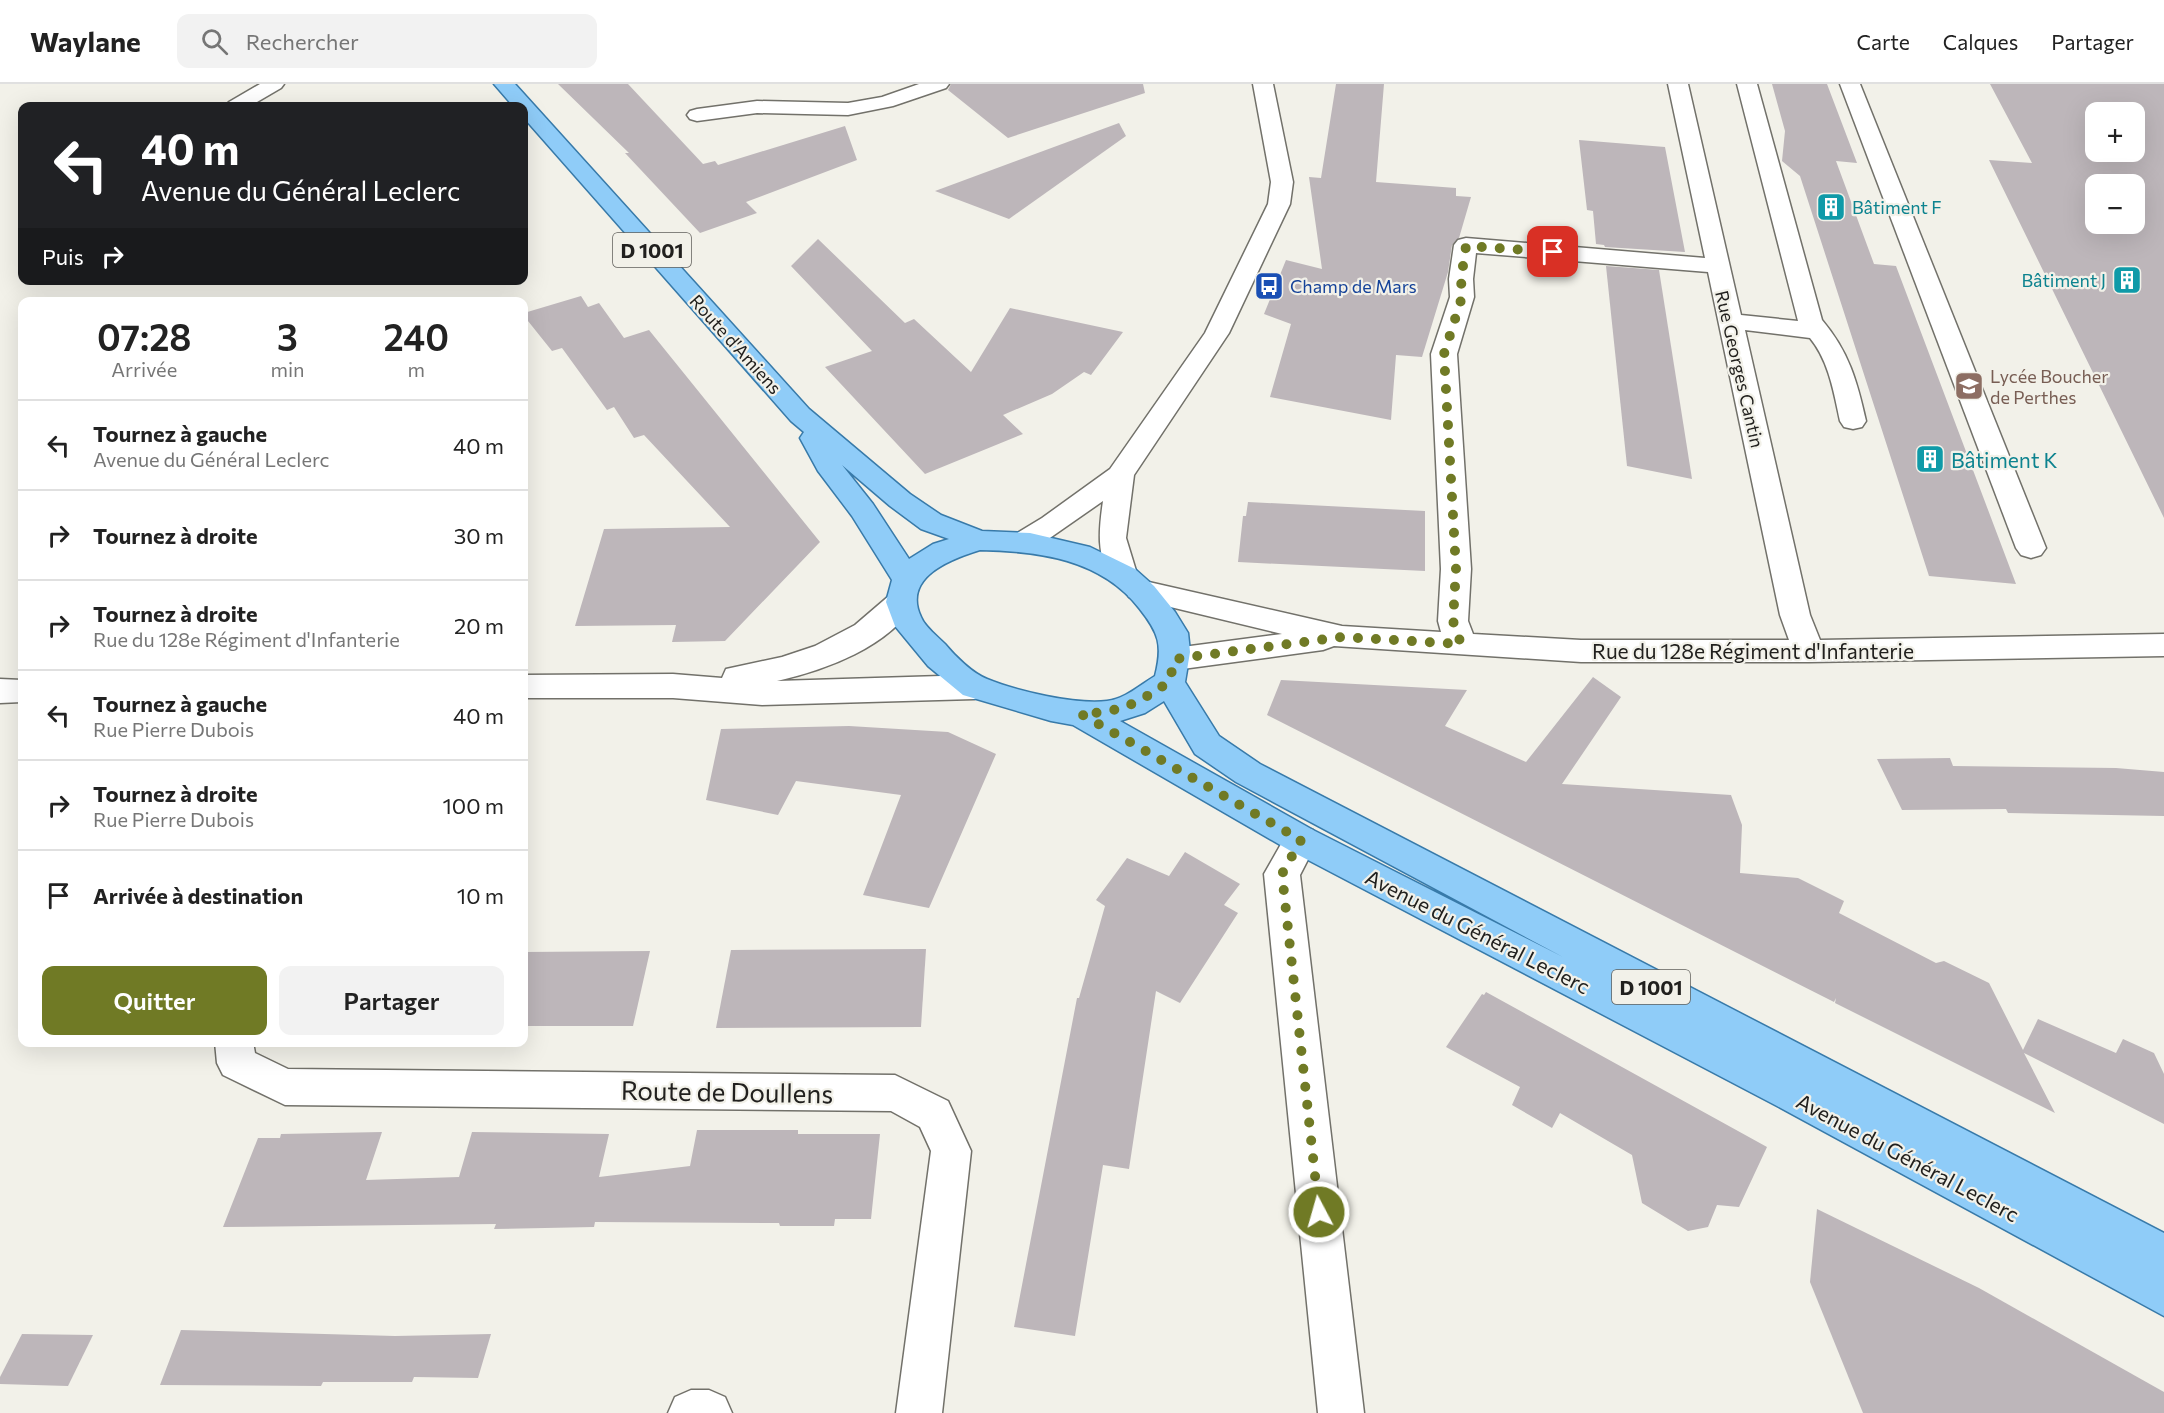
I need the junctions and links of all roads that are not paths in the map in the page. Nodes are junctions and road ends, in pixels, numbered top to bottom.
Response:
1 (274, 84) edge
2 (504, 84) edge
3 (939, 84) edge
4 (1263, 84) edge
5 (1678, 84) edge
6 (1747, 84) edge
7 (1850, 84) edge
8 (243, 102) edge
9 (520, 102) edge
10 (528, 111) edge
11 (697, 116) dead end
12 (1717, 266) junction
13 (1730, 321) junction
14 (1818, 331) junction
15 (800, 415) junction
16 (1853, 421) dead end
17 (1120, 476) junction
18 (980, 540) junction
19 (1024, 542) junction
20 (2031, 548) dead end
21 (1131, 582) junction
22 (904, 591) junction
23 (1342, 637) junction
24 (1461, 644) junction
25 (2164, 645) edge
26 (1809, 651) junction
27 (1172, 671) junction
28 (673, 686) junction
29 (528, 687) edge
30 (974, 687) junction
31 (0, 691) edge
32 (18, 691) edge
33 (1081, 714) junction
34 (1301, 840) junction
35 (235, 1047) edge
36 (2164, 1256) edge
37 (2164, 1294) edge
38 (691, 1413) edge
39 (709, 1413) edge
40 (919, 1413) edge
41 (1341, 1413) edge

1 - 8 street
2 - 9 main road, Route d'Amiens / D 1001
3 - 11 street
4 - 17 street
5 - 12 street, Rue Georges Cantin
6 - 14 street
7 - 20 street
10 - 15 main road, Route d'Amiens / D 1001
12 - 13 street, Rue Georges Cantin
12 - 24 street
13 - 14 street
13 - 26 street, Rue Georges Cantin
14 - 16 street
15 - 18 main road, Route d'Amiens / D 1001
15 - 22 main road, Route d'Amiens / D 1001
17 - 19 street
17 - 21 street
18 - 19 main road
18 - 22 main road
19 - 21 main road
21 - 23 street, Rue du 128e Régiment d'Infanterie
21 - 27 main road
22 - 28 street
22 - 30 main road, Route d'Amiens
23 - 24 street, Rue du 128e Régiment d'Infanterie
23 - 27 street, Rue du 128e Régiment d'Infanterie
24 - 26 street, Rue du 128e Régiment d'Infanterie
25 - 26 street, Rue du 128e Régiment d'Infanterie
27 - 33 main road
27 - 36 main road, Avenue du Général Leclerc / D 1001
28 - 29 street
28 - 30 street
30 - 33 main road
31 - 32 street
33 - 34 main road, Avenue du Général Leclerc / D 1001
34 - 37 main road, Avenue du Général Leclerc / D 1001
34 - 41 street
35 - 40 street, Route de Doullens
38 - 39 street

